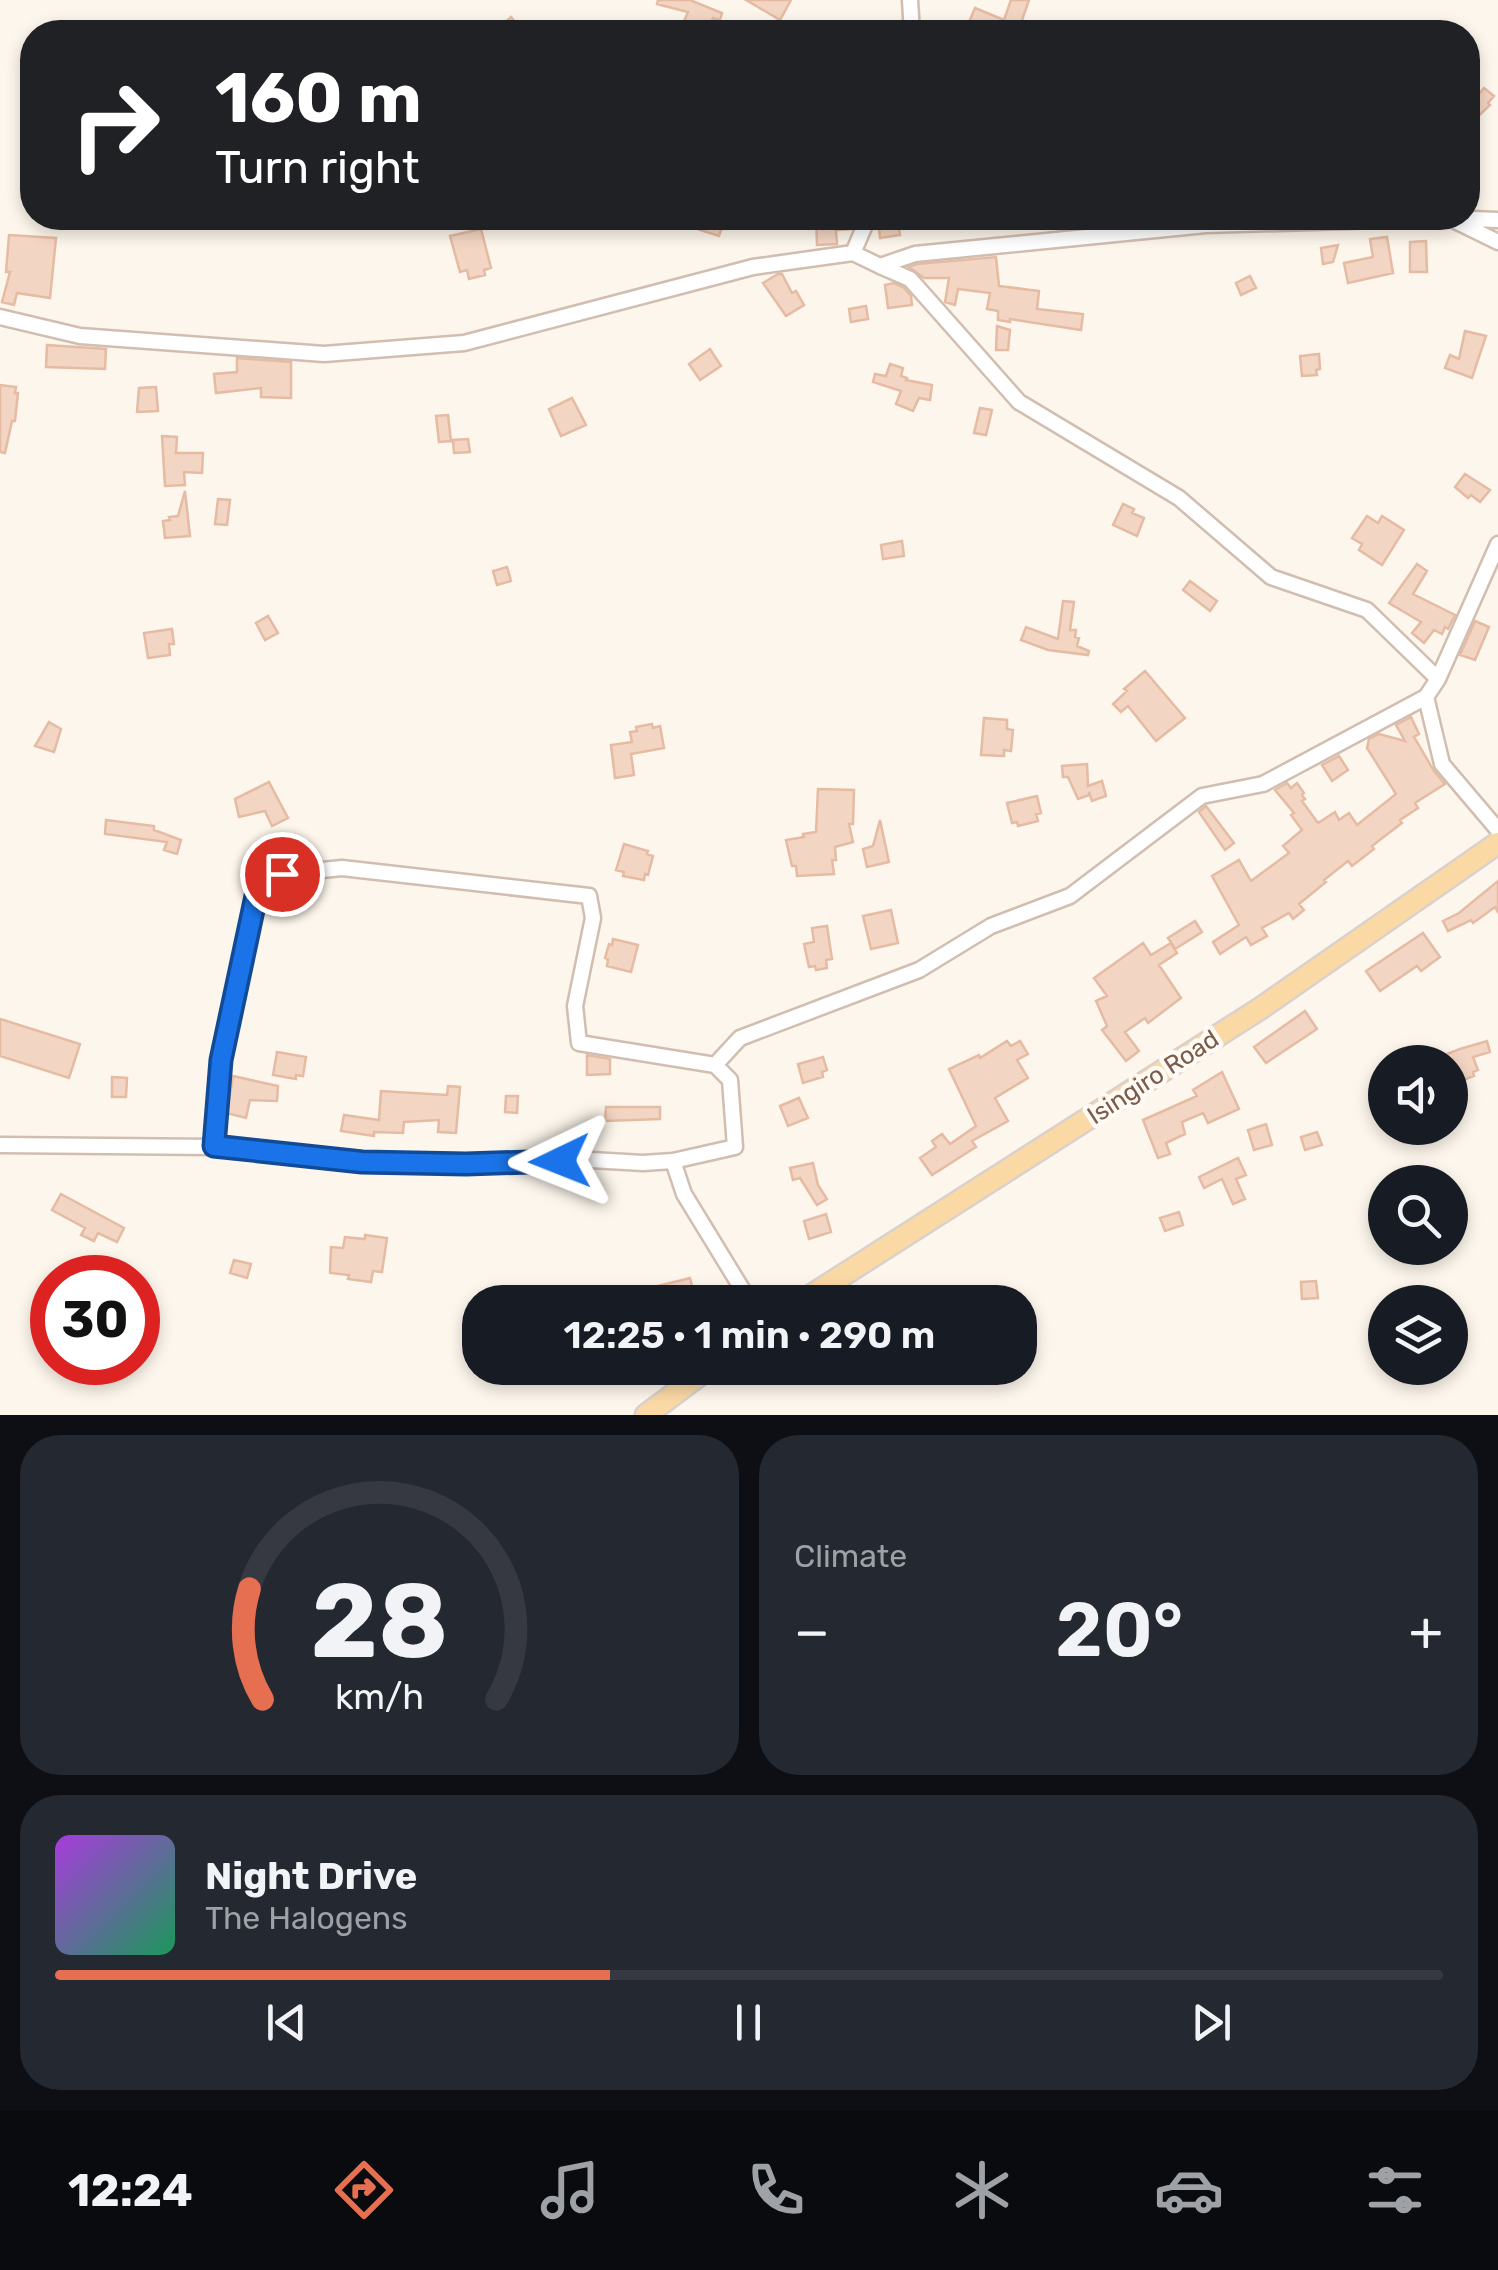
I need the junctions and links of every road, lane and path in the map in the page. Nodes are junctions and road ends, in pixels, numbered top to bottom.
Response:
1 (863, 230) edge
2 (1156, 230) edge
3 (1473, 230) edge
4 (1498, 242) edge
5 (853, 253) junction
6 (880, 266) junction
7 (0, 316) edge
8 (1498, 544) edge
9 (1438, 679) junction
10 (1426, 697) junction
11 (1498, 830) edge
12 (1498, 843) edge
13 (715, 1066) junction
14 (0, 1145) edge
15 (214, 1146) junction
16 (673, 1161) junction
17 (740, 1285) edge
18 (828, 1285) edge
19 (686, 1385) edge
20 (646, 1415) edge

1 - 5 street
2 - 6 street
3 - 4 street
5 - 6 street
5 - 7 street
6 - 9 street
8 - 9 street
9 - 10 street
10 - 11 street
10 - 13 street
12 - 18 main road, Isingiro Road
13 - 15 street
13 - 16 street
14 - 15 street
15 - 16 street
16 - 17 street
19 - 20 main road

